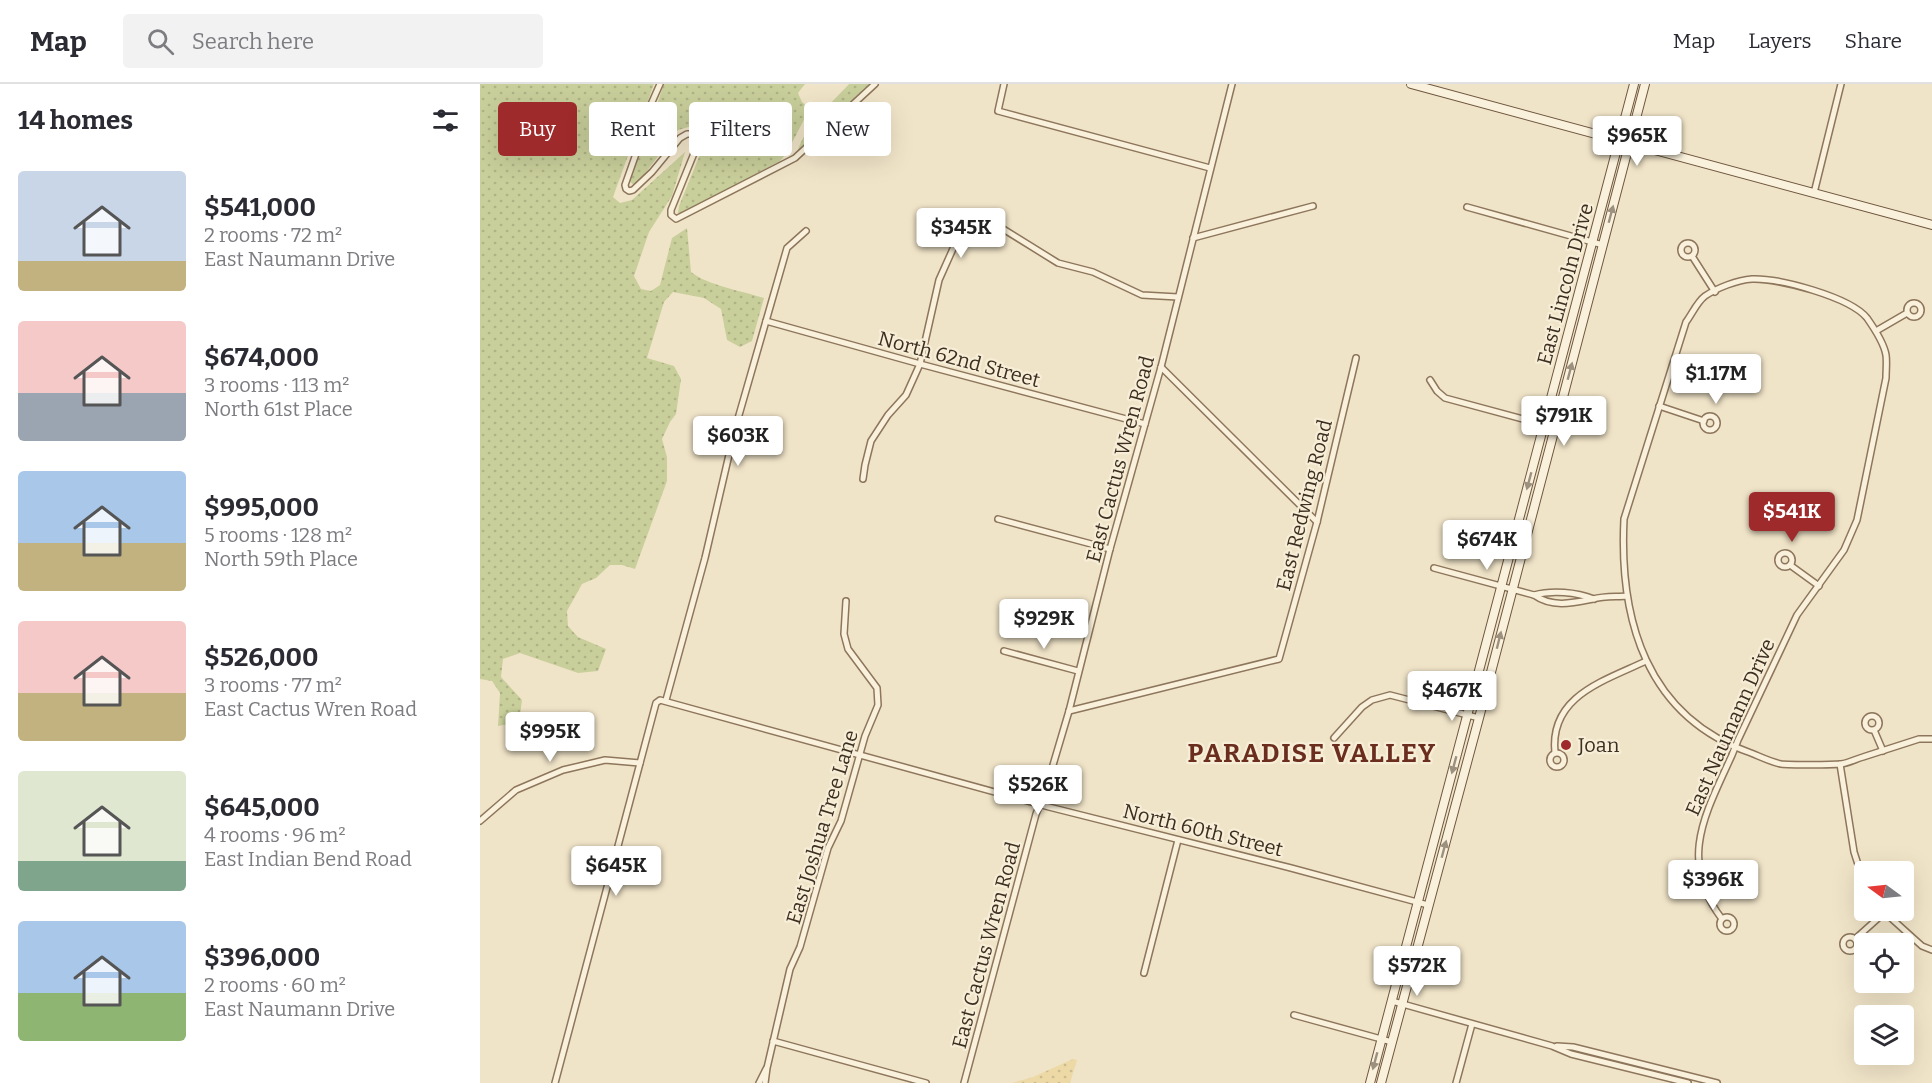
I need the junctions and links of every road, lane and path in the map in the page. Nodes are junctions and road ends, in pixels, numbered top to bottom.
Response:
1 (660, 84) edge
2 (875, 84) edge
3 (1004, 84) edge
4 (1232, 84) edge
5 (1411, 84) edge
6 (1634, 84) edge
7 (1645, 84) edge
8 (1841, 84) edge
9 (1620, 140) junction
10 (1630, 144) junction
11 (1210, 168) junction
12 (1814, 193) junction
13 (1313, 206) dead end
14 (1467, 207) dead end
15 (1932, 225) edge
16 (806, 231) dead end
17 (1193, 238) junction
18 (1593, 242) junction
19 (1603, 244) junction
20 (1692, 256) dead end
21 (1715, 292) junction
22 (1178, 297) junction
23 (1907, 313) dead end
24 (766, 321) junction
25 (1876, 331) junction
26 (1356, 358) dead end
27 (920, 364) junction
28 (1161, 367) junction
29 (1430, 380) dead end
30 (1659, 406) junction
31 (1704, 421) dead end
32 (1145, 424) junction
33 (1544, 424) junction
34 (1556, 428) junction
35 (863, 479) dead end
36 (998, 519) dead end
37 (1317, 522) junction
38 (1110, 549) junction
39 (1790, 564) dead end
40 (1434, 568) dead end
41 (1819, 586) junction
42 (1501, 587) junction
43 (1512, 590) junction
44 (1534, 595) junction
45 (1627, 596) junction
46 (1594, 599) junction
47 (846, 601) dead end
48 (1004, 651) dead end
49 (1646, 661) junction
50 (1078, 671) junction
51 (666, 700) junction
52 (1069, 711) junction
53 (1467, 715) junction
54 (1479, 718) junction
55 (1874, 730) dead end
56 (1334, 738) dead end
57 (1932, 739) edge
58 (1736, 747) junction
59 (1883, 751) junction
60 (1556, 753) dead end
61 (859, 754) junction
62 (640, 763) junction
63 (1840, 764) junction
64 (1040, 804) junction
65 (1440, 819) junction
66 (480, 821) edge
67 (1451, 822) junction
68 (1178, 840) junction
69 (1857, 861) edge
70 (1418, 902) junction
71 (1428, 905) junction
72 (1722, 918) dead end
73 (1874, 921) edge
74 (1893, 921) edge
75 (1861, 933) edge
76 (1932, 950) edge
77 (1144, 973) dead end
78 (1392, 1000) junction
79 (1402, 1003) junction
80 (1294, 1016) dead end
81 (1472, 1024) junction
82 (1381, 1040) junction
83 (773, 1041) junction
84 (1392, 1042) junction
85 (767, 1068) junction
86 (1685, 1081) edge
87 (555, 1083) edge
88 (759, 1083) edge
89 (765, 1083) edge
90 (926, 1083) edge
91 (964, 1083) edge
92 (1370, 1083) edge
93 (1381, 1083) edge
94 (1456, 1083) edge
95 (1717, 1083) edge

1 - 2 street
3 - 11 street
4 - 11 street, East Cactus Wren Road
5 - 9 main road
6 - 9 main road, East Lincoln Drive
7 - 10 main road, East Lincoln Drive
8 - 12 street
9 - 10 main road
9 - 18 main road, East Lincoln Drive
10 - 12 main road
19 -> 10 main road, East Lincoln Drive
11 - 17 street, East Cactus Wren Road
12 - 15 main road
13 - 17 street
14 - 18 street
16 - 24 street
17 - 22 street, East Cactus Wren Road
18 - 19 street
18 - 33 main road, East Lincoln Drive
34 -> 19 main road, East Lincoln Drive
20 - 21 street
21 - 25 street
21 - 30 street
22 - 27 street
22 - 28 street, East Cactus Wren Road
23 - 25 street
24 - 27 street, North 62nd Street
24 - 51 street
25 - 41 street, East Naumann Drive
26 - 37 street, East Redwing Road
27 - 32 street, North 62nd Street
27 - 35 street
28 - 32 street, East Cactus Wren Road
28 - 37 street
29 - 33 street
30 - 31 street
30 - 45 street
32 - 38 street, East Cactus Wren Road
33 - 34 street
33 -> 42 main road, East Lincoln Drive
34 - 43 main road, East Lincoln Drive
36 - 38 street
37 - 52 street, East Redwing Road
38 - 50 street, East Cactus Wren Road
39 - 41 street
40 - 42 street
41 - 58 street, East Naumann Drive
42 - 43 street
42 - 53 main road, East Lincoln Drive
43 - 44 street
54 -> 43 main road, East Lincoln Drive
44 - 46 street
44 - 46 street
45 - 46 street
45 - 49 street
47 - 61 street, East Joshua Tree Lane
48 - 50 street
49 - 58 street
49 - 60 street
50 - 52 street, East Cactus Wren Road
51 - 61 street, North 60th Street
51 - 62 street, North 60th Street
52 - 64 street, East Cactus Wren Road
53 - 54 street
53 - 56 street
53 -> 65 main road, East Lincoln Drive
54 - 67 main road, East Lincoln Drive
55 - 59 street
57 - 59 street
58 - 63 street
58 - 72 street, East Naumann Drive
59 - 63 street
61 - 64 street, North 60th Street
61 - 83 street, East Joshua Tree Lane
62 - 66 street
62 - 87 street
63 - 69 street
64 - 68 street, North 60th Street
64 - 91 street, East Cactus Wren Road
65 - 67 main road
65 - 70 main road, East Lincoln Drive
71 -> 67 main road, East Lincoln Drive
68 - 70 street, North 60th Street
68 - 77 street
70 - 71 street, North 60th Street
70 - 78 main road, East Lincoln Drive
71 - 79 main road, East Lincoln Drive
73 - 75 street
74 - 76 street
78 - 79 street
78 - 82 main road, East Lincoln Drive
79 - 81 street
79 - 84 main road, East Lincoln Drive
80 - 82 street
81 - 86 street
81 - 94 street
82 - 84 street
82 -> 92 main road, East Lincoln Drive
83 - 85 street, East Joshua Tree Lane
83 - 90 street
84 - 93 main road, East Lincoln Drive
85 - 88 street, East Joshua Tree Lane
85 - 89 street, East Joshua Tree Lane
86 - 95 street

